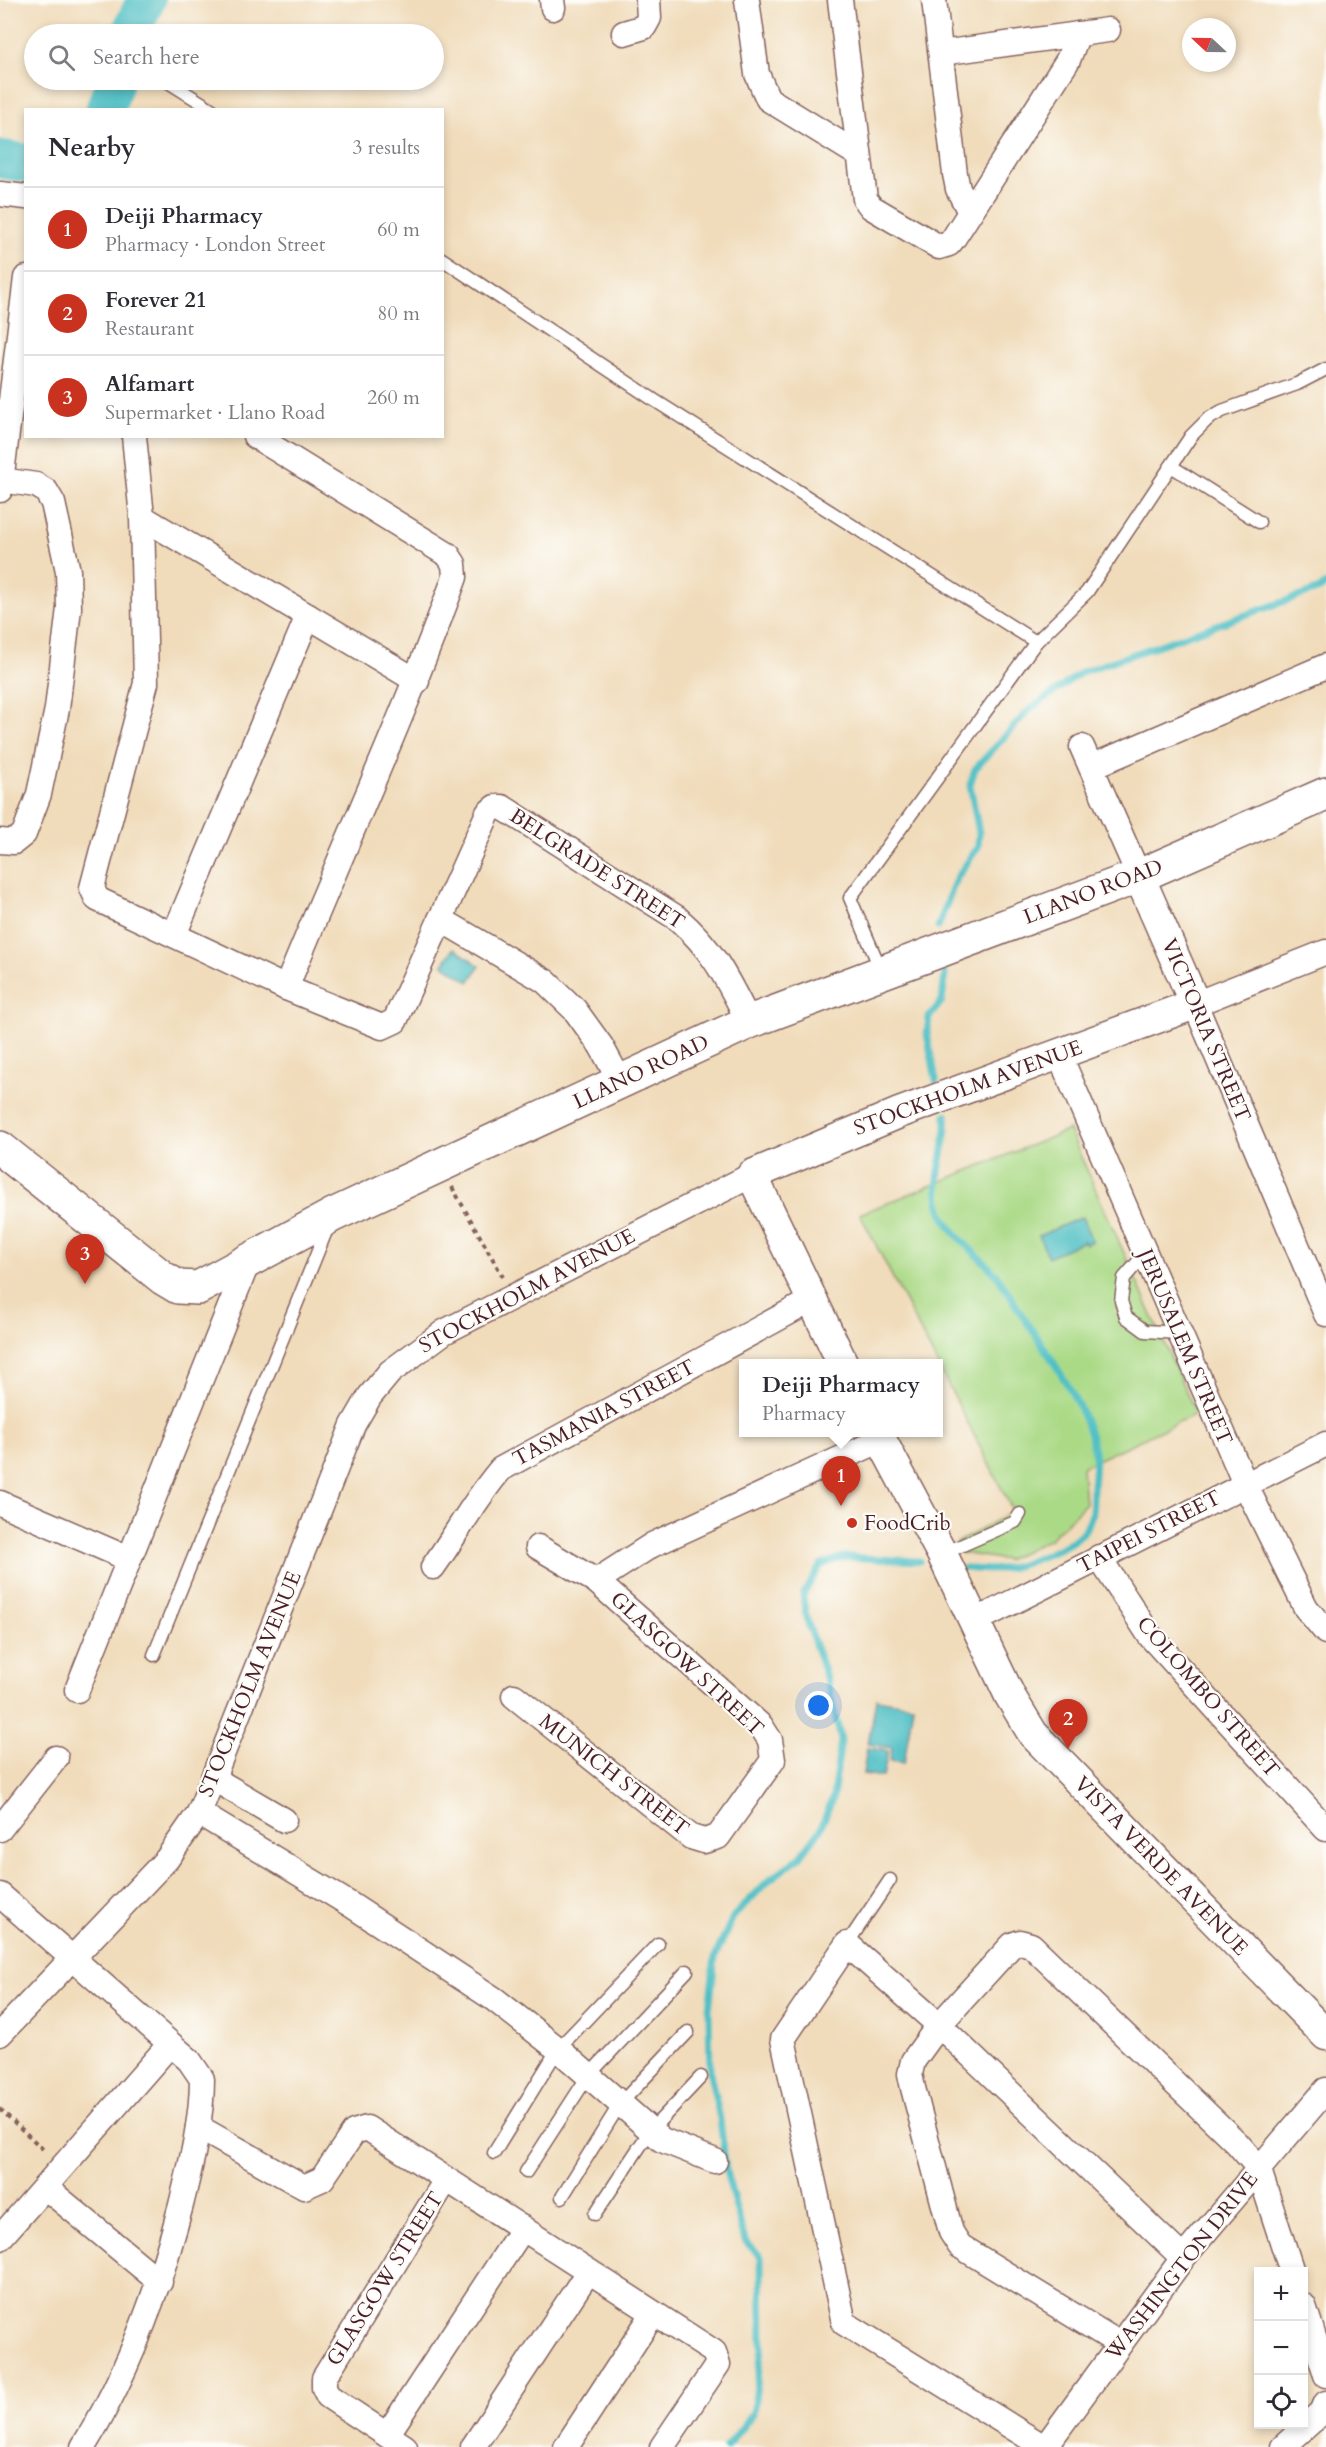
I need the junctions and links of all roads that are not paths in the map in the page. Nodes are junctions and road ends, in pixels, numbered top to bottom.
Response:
1 (648, 0) edge
2 (747, 0) edge
3 (840, 0) edge
4 (933, 0) edge
5 (1108, 30) dead end
6 (624, 33) dead end
7 (1078, 34) junction
8 (940, 53) junction
9 (181, 90) edge
10 (210, 108) edge
11 (859, 154) junction
12 (0, 194) edge
13 (24, 197) edge
14 (970, 212) junction
15 (444, 260) edge
16 (24, 295) edge
17 (1326, 369) edge
18 (134, 438) edge
19 (258, 438) edge
20 (1171, 466) junction
21 (1, 485) edge
22 (142, 517) junction
23 (1259, 522) dead end
24 (308, 616) junction
25 (1036, 642) junction
26 (1326, 666) edge
27 (417, 681) junction
28 (1326, 794) edge
29 (0, 841) edge
30 (1139, 876) junction
31 (440, 919) junction
32 (174, 935) junction
33 (1326, 953) edge
34 (881, 971) junction
35 (286, 988) junction
36 (1196, 1004) junction
37 (749, 1022) junction
38 (1059, 1054) junction
39 (620, 1081) junction
40 (0, 1148) edge
41 (752, 1175) junction
42 (333, 1215) junction
43 (1145, 1254) junction
44 (249, 1258) junction
45 (812, 1300) junction
46 (1326, 1314) edge
47 (1179, 1333) junction
48 (841, 1359) edge
49 (877, 1437) edge
50 (880, 1437) edge
51 (1326, 1444) edge
52 (1245, 1485) junction
53 (0, 1503) edge
54 (1020, 1514) dead end
55 (538, 1547) dead end
56 (942, 1554) junction
57 (1099, 1557) junction
58 (129, 1559) junction
59 (433, 1567) dead end
60 (596, 1581) junction
61 (973, 1622) junction
62 (1326, 1632) edge
63 (154, 1655) dead end
64 (77, 1689) dead end
65 (514, 1696) dead end
66 (56, 1758) dead end
67 (214, 1779) junction
68 (199, 1813) junction
69 (284, 1820) dead end
70 (1326, 1829) edge
71 (0, 1830) edge
72 (718, 1837) joint
73 (890, 1880) dead end
74 (0, 1895) edge
75 (658, 1944) dead end
76 (847, 1944) junction
77 (70, 1958) junction
78 (687, 1971) dead end
79 (939, 2025) junction
80 (688, 2032) dead end
81 (0, 2034) edge
82 (1326, 2035) edge
83 (170, 2044) junction
84 (558, 2049) junction
85 (588, 2076) junction
86 (701, 2078) dead end
87 (1326, 2090) edge
88 (620, 2104) junction
89 (198, 2127) junction
90 (650, 2131) junction
91 (494, 2153) dead end
92 (715, 2161) dead end
93 (1258, 2167) junction
94 (526, 2172) dead end
95 (446, 2180) junction
96 (45, 2187) junction
97 (562, 2198) dead end
98 (595, 2214) dead end
99 (523, 2228) junction
100 (0, 2238) edge
101 (1183, 2258) junction
102 (1291, 2267) edge
103 (588, 2272) junction
104 (160, 2282) junction
105 (653, 2314) junction
106 (1308, 2319) edge
107 (1120, 2344) junction
108 (1326, 2375) edge
109 (1326, 2403) edge
110 (396, 2441) edge
111 (83, 2447) edge
112 (473, 2447) edge
113 (566, 2447) edge
114 (662, 2447) edge
115 (1045, 2447) edge
116 (1283, 2447) edge

1 - 6 street
2 - 11 street
3 - 11 street
4 - 8 street
5 - 7 street
7 - 8 street
7 - 14 street
8 - 14 street
9 - 10 lane
11 - 14 street
12 - 13 street
15 - 25 lane
16 - 21 street
17 - 20 lane
18 - 22 street
19 - 27 street
20 - 23 lane
20 - 25 lane
21 - 29 street
22 - 24 street
22 - 32 street
24 - 27 street
24 - 32 street
25 - 34 lane
26 - 30 street, VICTORIA STREET
27 - 35 street
28 - 30 main road, LLANO ROAD
30 - 34 main road, LLANO ROAD
30 - 36 street, VICTORIA STREET
31 - 35 street
31 - 37 street, BELGRADE STREET
31 - 39 street
32 - 35 street
33 - 36 street, STOCKHOLM AVENUE
34 - 37 main road, LLANO ROAD
36 - 38 street, STOCKHOLM AVENUE
36 - 46 street, VICTORIA STREET
37 - 39 main road, LLANO ROAD
38 - 41 street, STOCKHOLM AVENUE
38 - 43 street, JERUSALEM STREET
39 - 42 main road, LLANO ROAD
40 - 44 main road, LLANO ROAD
41 - 45 street
41 - 67 street, STOCKHOLM AVENUE
42 - 44 main road, LLANO ROAD
42 - 63 lane
43 - 47 street, JERUSALEM STREET
43 - 47 lane
44 - 58 street
45 - 48 street
45 - 59 street, TASMANIA STREET
47 - 52 street, JERUSALEM STREET
49 - 60 street
50 - 56 street, VISTA VERDE AVENUE
51 - 52 street, TAIPEI STREET
52 - 57 street, TAIPEI STREET
52 - 62 street, JERUSALEM STREET
53 - 58 street
54 - 56 lane
55 - 60 street, GLASGOW STREET
56 - 61 street, VISTA VERDE AVENUE
57 - 61 street, TAIPEI STREET
57 - 70 street, COLOMBO STREET
58 - 64 street
60 - 72 street, GLASGOW STREET
61 - 82 street, VISTA VERDE AVENUE
65 - 72 street, MUNICH STREET
66 - 71 street
67 - 68 street, STOCKHOLM AVENUE
67 - 69 street
68 - 77 street, STOCKHOLM AVENUE
68 - 84 street
73 - 76 lane
74 - 77 street
75 - 84 lane
76 - 79 street
76 - 115 street
77 - 81 street, STOCKHOLM AVENUE
77 - 83 street
78 - 85 lane
79 - 93 street
79 - 101 street
79 - 107 street
80 - 88 lane
83 - 89 street
83 - 96 street
84 - 85 street
84 - 91 lane
85 - 88 street
85 - 94 lane
86 - 90 lane
87 - 93 street, WASHINGTON DRIVE
88 - 90 street
88 - 97 lane
89 - 95 street
89 - 104 street
90 - 92 street
90 - 98 lane
93 - 101 street, WASHINGTON DRIVE
93 - 102 street
95 - 99 street
95 - 110 street, GLASGOW STREET
96 - 100 street
96 - 104 street
99 - 103 street
99 - 110 street
101 - 107 street, WASHINGTON DRIVE
103 - 105 street
103 - 112 street
104 - 111 street
105 - 113 street
105 - 114 street
106 - 108 street
107 - 115 street, WASHINGTON DRIVE
109 - 116 street

